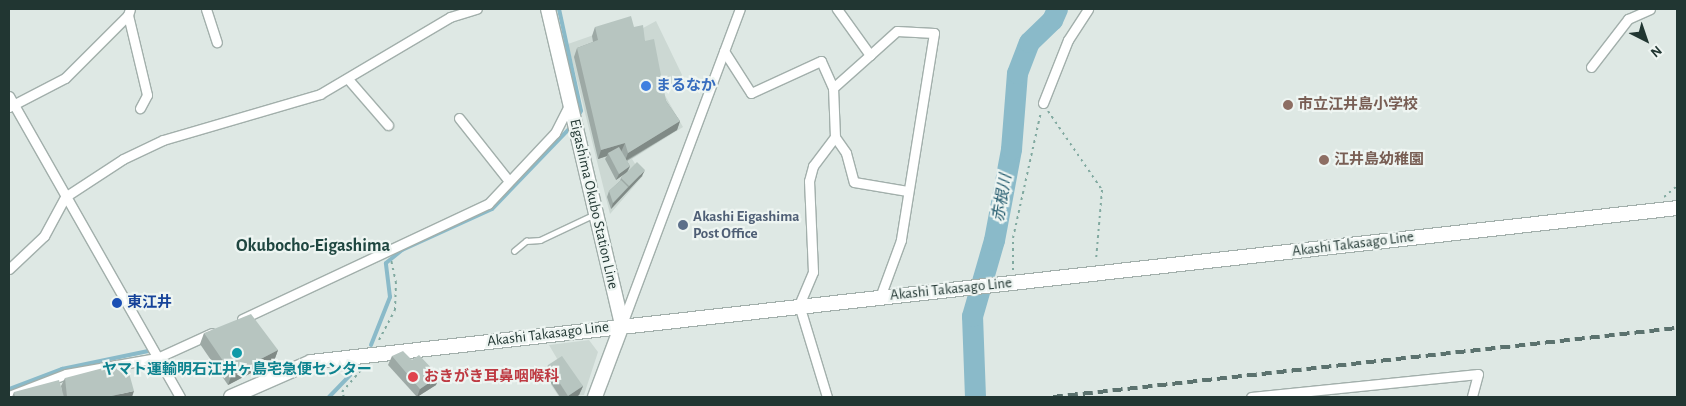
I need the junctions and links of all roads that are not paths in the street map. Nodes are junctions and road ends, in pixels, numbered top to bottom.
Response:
1 (206, 9) edge
2 (477, 9) edge
3 (548, 9) edge
4 (740, 9) edge
5 (837, 9) edge
6 (1088, 9) edge
7 (1648, 9) edge
8 (129, 12) edge
9 (217, 42) dead end
10 (724, 51) junction
11 (870, 55) junction
12 (1591, 68) dead end
13 (348, 79) junction
14 (834, 88) junction
15 (9, 96) edge
16 (1043, 103) road end
17 (571, 104) junction
18 (10, 106) edge
19 (140, 108) dead end
20 (458, 118) dead end
21 (388, 125) dead end
22 (835, 137) junction
23 (509, 181) junction
24 (907, 191) junction
25 (65, 197) junction
26 (1677, 208) edge
27 (596, 213) junction
28 (514, 251) dead end
29 (9, 270) edge
30 (880, 297) junction
31 (799, 305) junction
32 (229, 325) edge
33 (622, 325) junction
34 (220, 329) edge
35 (157, 358) junction
36 (9, 396) edge
37 (180, 397) edge
38 (231, 397) edge
39 (595, 397) edge
40 (827, 397) edge
41 (1251, 397) edge
42 (1472, 397) edge

1 - 9 street
2 - 13 street
3 - 17 main road, Eigashima Okubo Station Line
4 - 10 street
5 - 11 street
6 - 16 street
7 - 12 street
8 - 18 street
8 - 19 street
10 - 14 street
10 - 33 street
11 - 14 street
11 - 24 street
13 - 21 street
13 - 25 street
14 - 22 street
15 - 18 street
17 - 23 street
17 - 27 main road, Eigashima Okubo Station Line
18 - 25 street
20 - 23 street
22 - 24 street
22 - 31 street
23 - 32 street
24 - 30 street
25 - 29 street
25 - 35 street
26 - 30 main road, Akashi Takasago Line
27 - 28 lane
27 - 33 main road, Eigashima Okubo Station Line
30 - 31 main road, Akashi Takasago Line
31 - 33 main road, Akashi Takasago Line
31 - 40 street
33 - 38 main road, Akashi Takasago Line
33 - 39 main road
34 - 35 street
35 - 36 street
35 - 37 street
41 - 42 street

